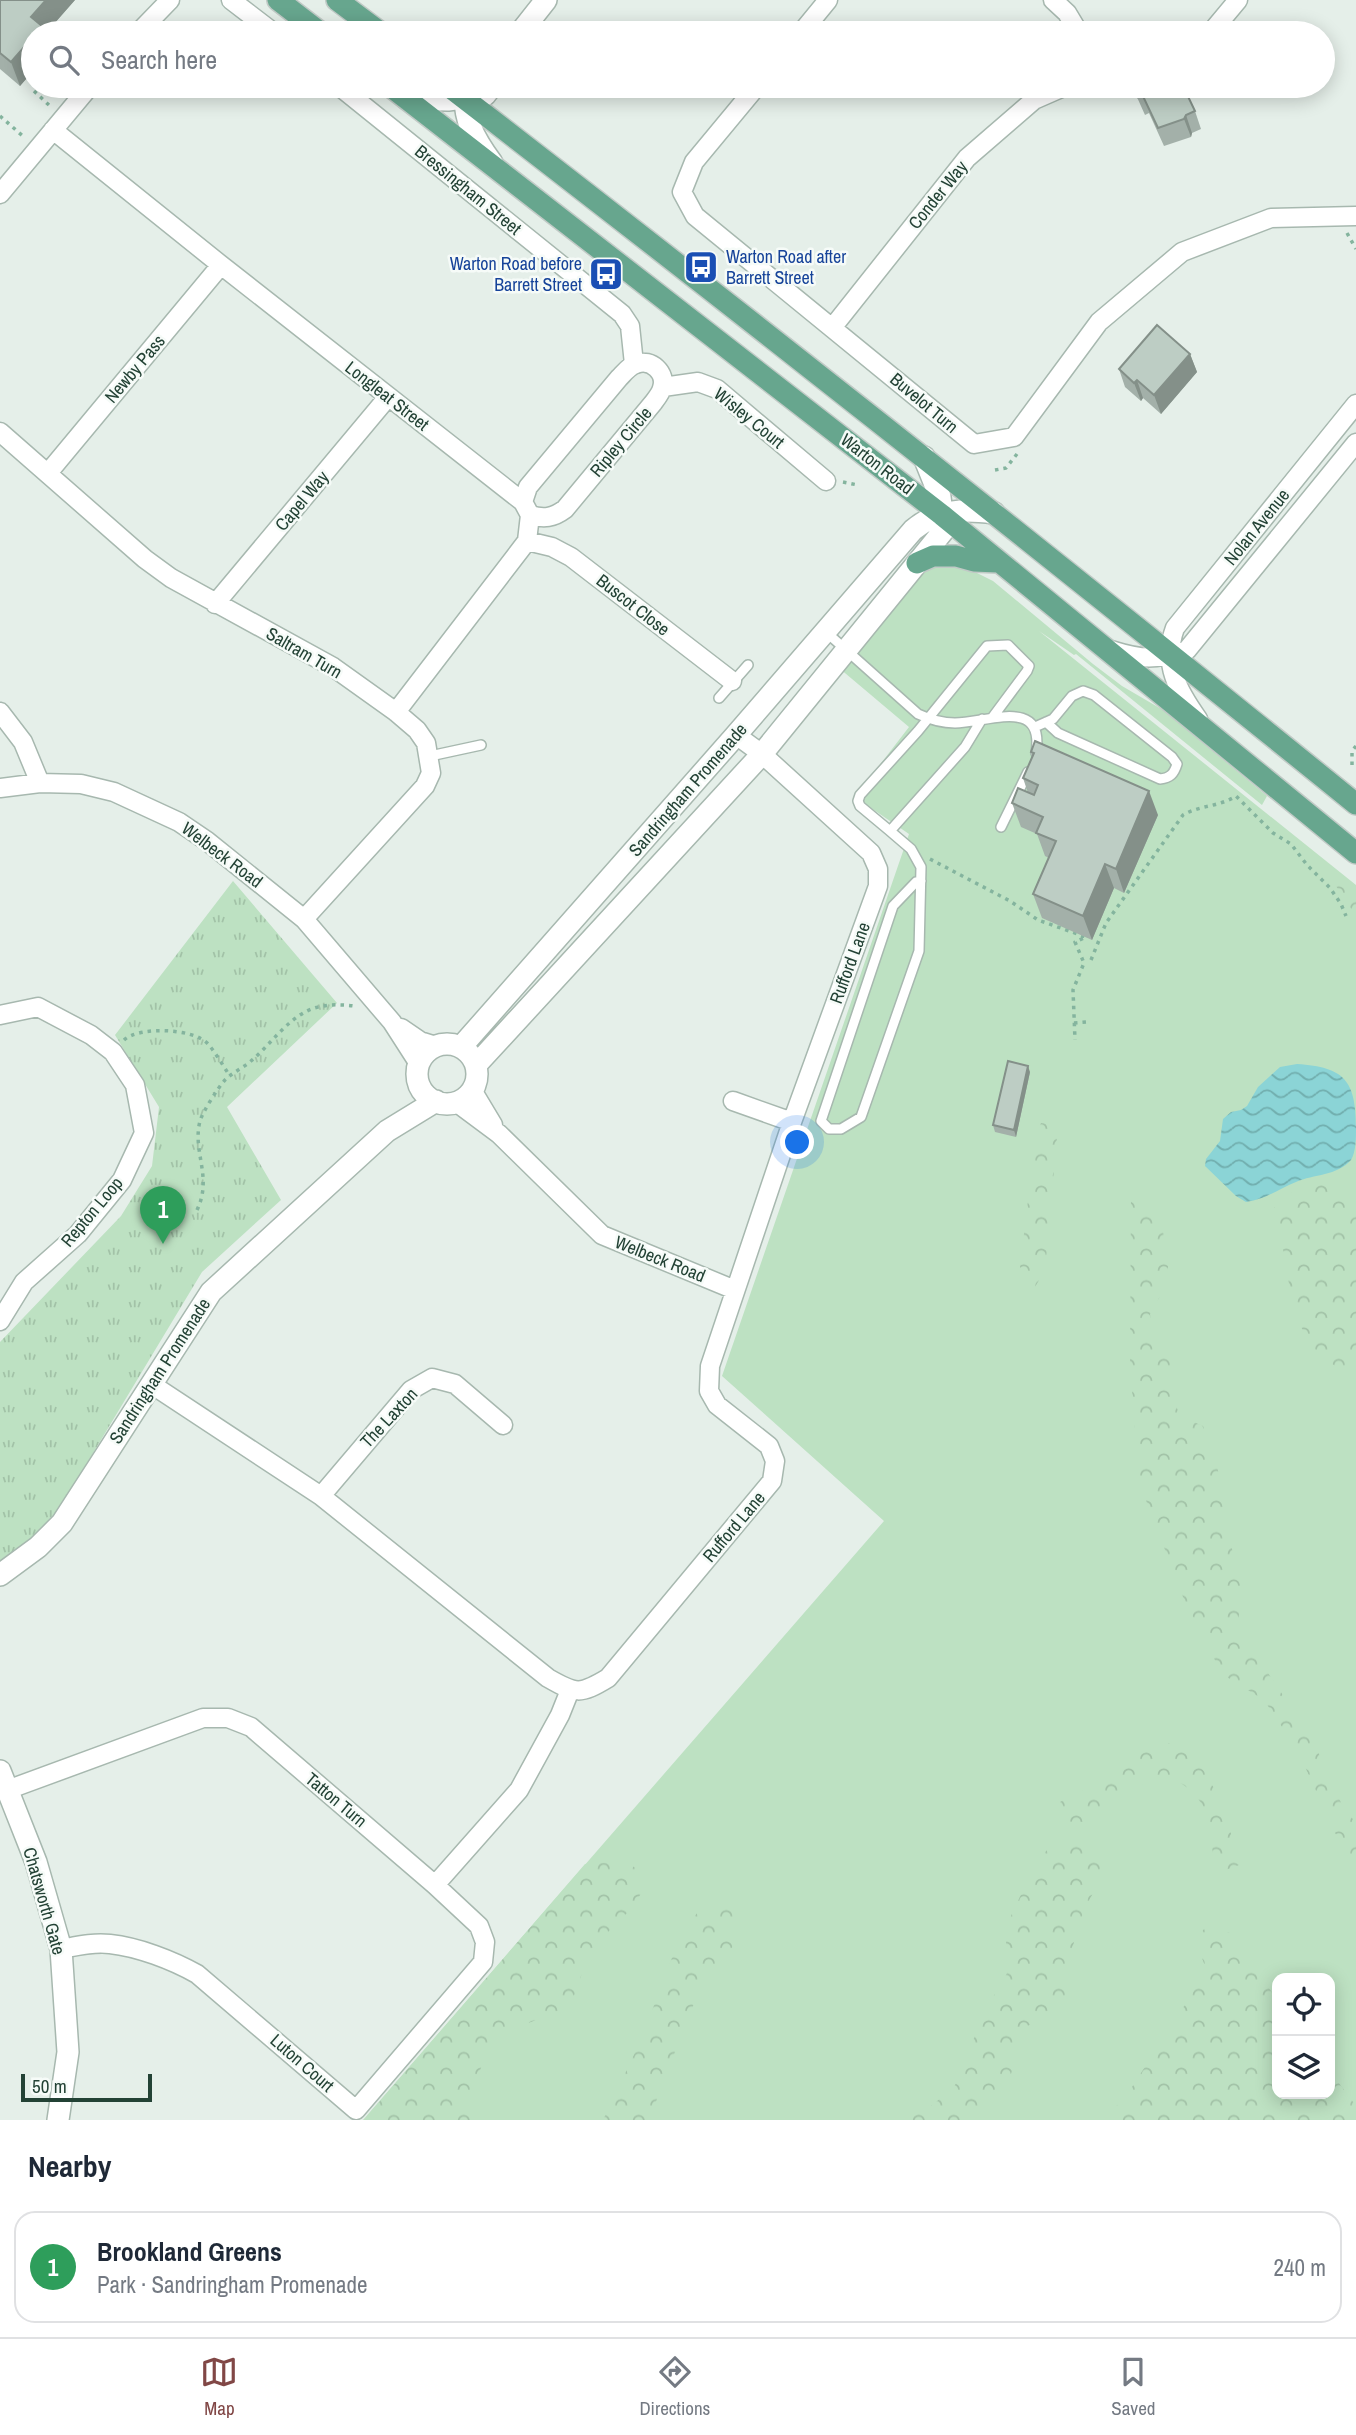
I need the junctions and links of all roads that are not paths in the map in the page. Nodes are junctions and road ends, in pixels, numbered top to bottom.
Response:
1 (170, 0) edge
2 (278, 0) edge
3 (337, 0) edge
4 (546, 0) edge
5 (828, 0) edge
6 (1053, 0) edge
7 (1238, 0) edge
8 (232, 1) edge
9 (150, 21) edge
10 (258, 21) edge
11 (305, 21) edge
12 (364, 21) edge
13 (529, 21) edge
14 (811, 21) edge
15 (1072, 21) edge
16 (1220, 21) edge
17 (80, 98) edge
18 (354, 98) edge
19 (441, 98) edge
20 (462, 98) edge
21 (470, 98) edge
22 (747, 98) edge
23 (1039, 98) edge
24 (407, 99) joint
25 (52, 130) junction
26 (495, 168) junction
27 (0, 194) edge
28 (1356, 216) edge
29 (221, 265) junction
30 (832, 328) junction
31 (634, 364) junction
32 (663, 387) junction
33 (388, 397) junction
34 (1356, 404) edge
35 (0, 432) edge
36 (1356, 443) edge
37 (924, 457) junction
38 (48, 473) junction
39 (826, 481) dead end
40 (526, 509) junction
41 (994, 513) junction
42 (942, 515) junction
43 (527, 541) junction
44 (998, 562) junction
45 (916, 563) junction
46 (215, 604) junction
47 (826, 631) junction
48 (1104, 648) junction
49 (846, 649) junction
50 (1171, 655) junction
51 (748, 665) dead end
52 (732, 681) junction
53 (719, 698) dead end
54 (0, 712) edge
55 (396, 712) junction
56 (928, 718) junction
57 (987, 718) junction
58 (1046, 722) junction
59 (1035, 727) junction
60 (1206, 731) junction
61 (736, 735) junction
62 (481, 745) dead end
63 (762, 754) junction
64 (430, 756) junction
65 (40, 783) junction
66 (0, 788) edge
67 (1356, 804) edge
68 (1002, 827) dead end
69 (890, 831) junction
70 (1356, 853) edge
71 (921, 880) junction
72 (304, 919) junction
73 (0, 1015) edge
74 (392, 1022) junction
75 (436, 1046) junction
76 (461, 1047) junction
77 (476, 1065) junction
78 (419, 1074) junction
79 (454, 1098) junction
80 (733, 1101) dead end
81 (792, 1122) junction
82 (387, 1131) junction
83 (735, 1290) junction
84 (0, 1321) edge
85 (151, 1384) junction
86 (503, 1425) dead end
87 (321, 1496) junction
88 (3, 1570) edge
89 (570, 1690) junction
90 (3, 1780) edge
91 (435, 1885) junction
92 (61, 1949) junction
93 (352, 2115) edge
94 (58, 2120) edge

1 - 9 street
2 - 11 main road
3 - 12 main road
4 - 13 street
5 - 14 street
6 - 15 street
7 - 16 street
8 - 10 street
17 - 25 street
18 - 31 street, Bressingham Street
19 - 24 street
20 - 26 street
21 - 37 main road, Warton Road
22 - 30 street, Buvelot Turn
23 - 30 street, Conder Way
24 - 26 main road, Warton Road
25 - 27 street
25 - 29 street, Longleat Street
26 - 42 main road, Warton Road
28 - 30 street, Buvelot Turn
29 - 33 street, Longleat Street
29 - 38 street, Newby Pass
31 - 32 street
31 - 40 street
32 - 39 street, Wisley Court
32 - 40 street, Ripley Circle
33 - 40 street, Longleat Street
33 - 46 street, Capel Way
34 - 50 street, Nolan Avenue
35 - 38 street, Saltram Turn
36 - 50 street, Nolan Avenue
37 - 41 main road, Warton Road
37 - 42 street
38 - 46 street, Saltram Turn
40 - 43 street
41 - 42 street
41 - 50 main road, Warton Road
42 - 44 main road, Warton Road
42 - 45 street, Sandringham Promenade
42 - 47 street, Sandringham Promenade
43 - 52 street, Buscot Close
43 - 55 street
44 - 45 main road
44 - 48 main road, Warton Road
45 - 49 street, Sandringham Promenade
46 - 55 street, Saltram Turn
47 - 49 lane
47 - 61 street, Sandringham Promenade
48 - 50 street, Nolan Avenue
48 - 60 main road, Warton Road
49 - 56 lane
49 - 63 street, Sandringham Promenade
50 - 60 street, Nolan Avenue
50 - 67 main road, Warton Road
51 - 52 lane
52 - 53 lane
54 - 65 street
55 - 64 street, Saltram Turn
56 - 57 lane
56 - 57 lane
56 - 69 lane
57 - 59 lane
57 - 69 lane
58 - 58 lane
58 - 59 lane
59 - 68 lane
60 - 70 main road, Warton Road
61 - 63 street, Rufford Lane
61 - 76 street, Sandringham Promenade
62 - 64 lane
63 - 77 street, Sandringham Promenade
63 - 81 street, Rufford Lane
64 - 72 street
65 - 66 street, Welbeck Road
65 - 72 street, Welbeck Road
69 - 71 lane
71 - 71 lane
72 - 74 street, Welbeck Road
73 - 84 street, Repton Loop
74 - 75 street, Welbeck Road
74 - 78 street, Welbeck Road
75 - 76 street
75 - 78 street
76 - 77 street
77 - 79 street
78 - 79 street
78 - 82 street, Sandringham Promenade
79 - 82 street, Sandringham Promenade
79 - 83 street, Welbeck Road
80 - 81 street
81 - 83 street, Rufford Lane
82 - 85 street, Sandringham Promenade
83 - 89 street, Rufford Lane
85 - 87 street
85 - 88 street, Sandringham Promenade
86 - 87 street, The Laxton
87 - 89 street
89 - 91 street
90 - 91 street, Tatton Turn
90 - 92 street, Chatsworth Gate
91 - 93 street, Luton Court
92 - 93 street, Luton Court
92 - 94 street, Chatsworth Gate

